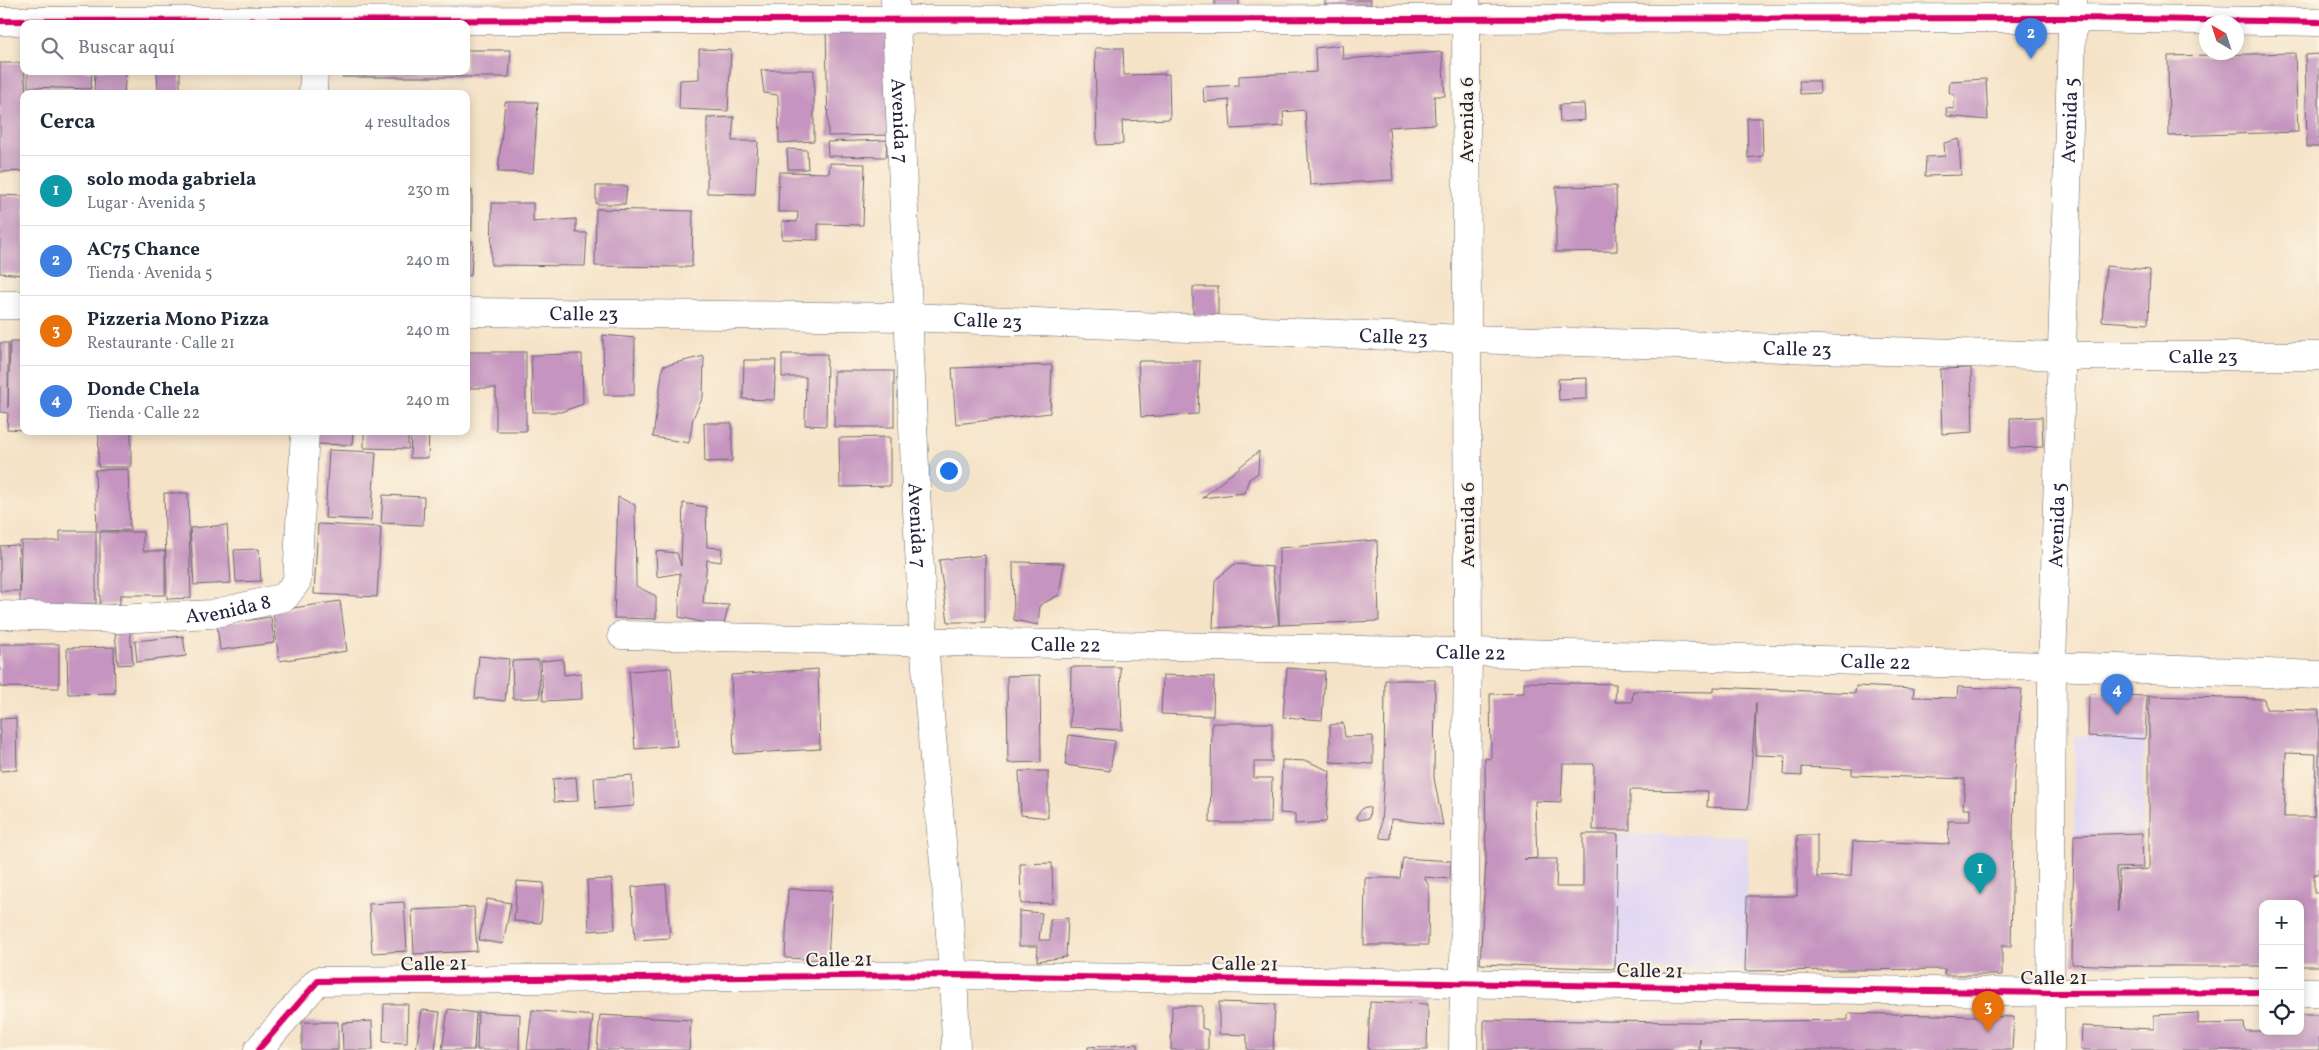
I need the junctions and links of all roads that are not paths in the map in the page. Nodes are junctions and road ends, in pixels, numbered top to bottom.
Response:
1 (2073, 9) edge
2 (895, 10) edge
3 (1466, 10) edge
4 (314, 15) edge
5 (52, 20) edge
6 (0, 21) edge
7 (20, 21) edge
8 (2319, 22) edge
9 (314, 75) edge
10 (313, 90) edge
11 (0, 305) edge
12 (20, 305) edge
13 (470, 312) edge
14 (906, 317) junction
15 (1467, 339) junction
16 (2063, 356) junction
17 (2319, 356) edge
18 (305, 435) edge
19 (0, 616) edge
20 (622, 635) dead end
21 (924, 642) junction
22 (1468, 650) junction
23 (2052, 665) junction
24 (2319, 675) edge
25 (954, 974) junction
26 (1462, 984) junction
27 (2259, 992) edge
28 (2304, 992) edge
29 (2319, 992) edge
30 (2051, 993) junction
31 (258, 1050) edge
32 (956, 1050) edge
33 (1463, 1050) edge
34 (2050, 1050) edge

1 - 3 street
1 - 8 street
1 - 16 street, Avenida 5
2 - 3 street
2 - 4 street
2 - 14 street, Avenida 7
3 - 15 street, Avenida 6
4 - 5 street
6 - 7 street
9 - 10 street
11 - 12 street
13 - 14 street, Calle 23
14 - 15 street, Calle 23
14 - 21 street, Avenida 7
15 - 16 street, Calle 23
15 - 22 street, Avenida 6
16 - 17 street, Calle 23
16 - 23 street, Avenida 5
18 - 19 street, Avenida 8
20 - 21 street, Calle 22
21 - 22 street, Calle 22
21 - 25 street, Avenida 7
22 - 23 street, Calle 22
22 - 26 street, Avenida 6
23 - 24 street, Calle 22
23 - 30 street, Avenida 5
25 - 26 street, Calle 21
25 - 31 street, Calle 21
25 - 32 street, Avenida 7
26 - 30 street, Calle 21
26 - 33 street, Avenida 6
27 - 30 street, Calle 21
28 - 29 street
30 - 34 street, Avenida 5

